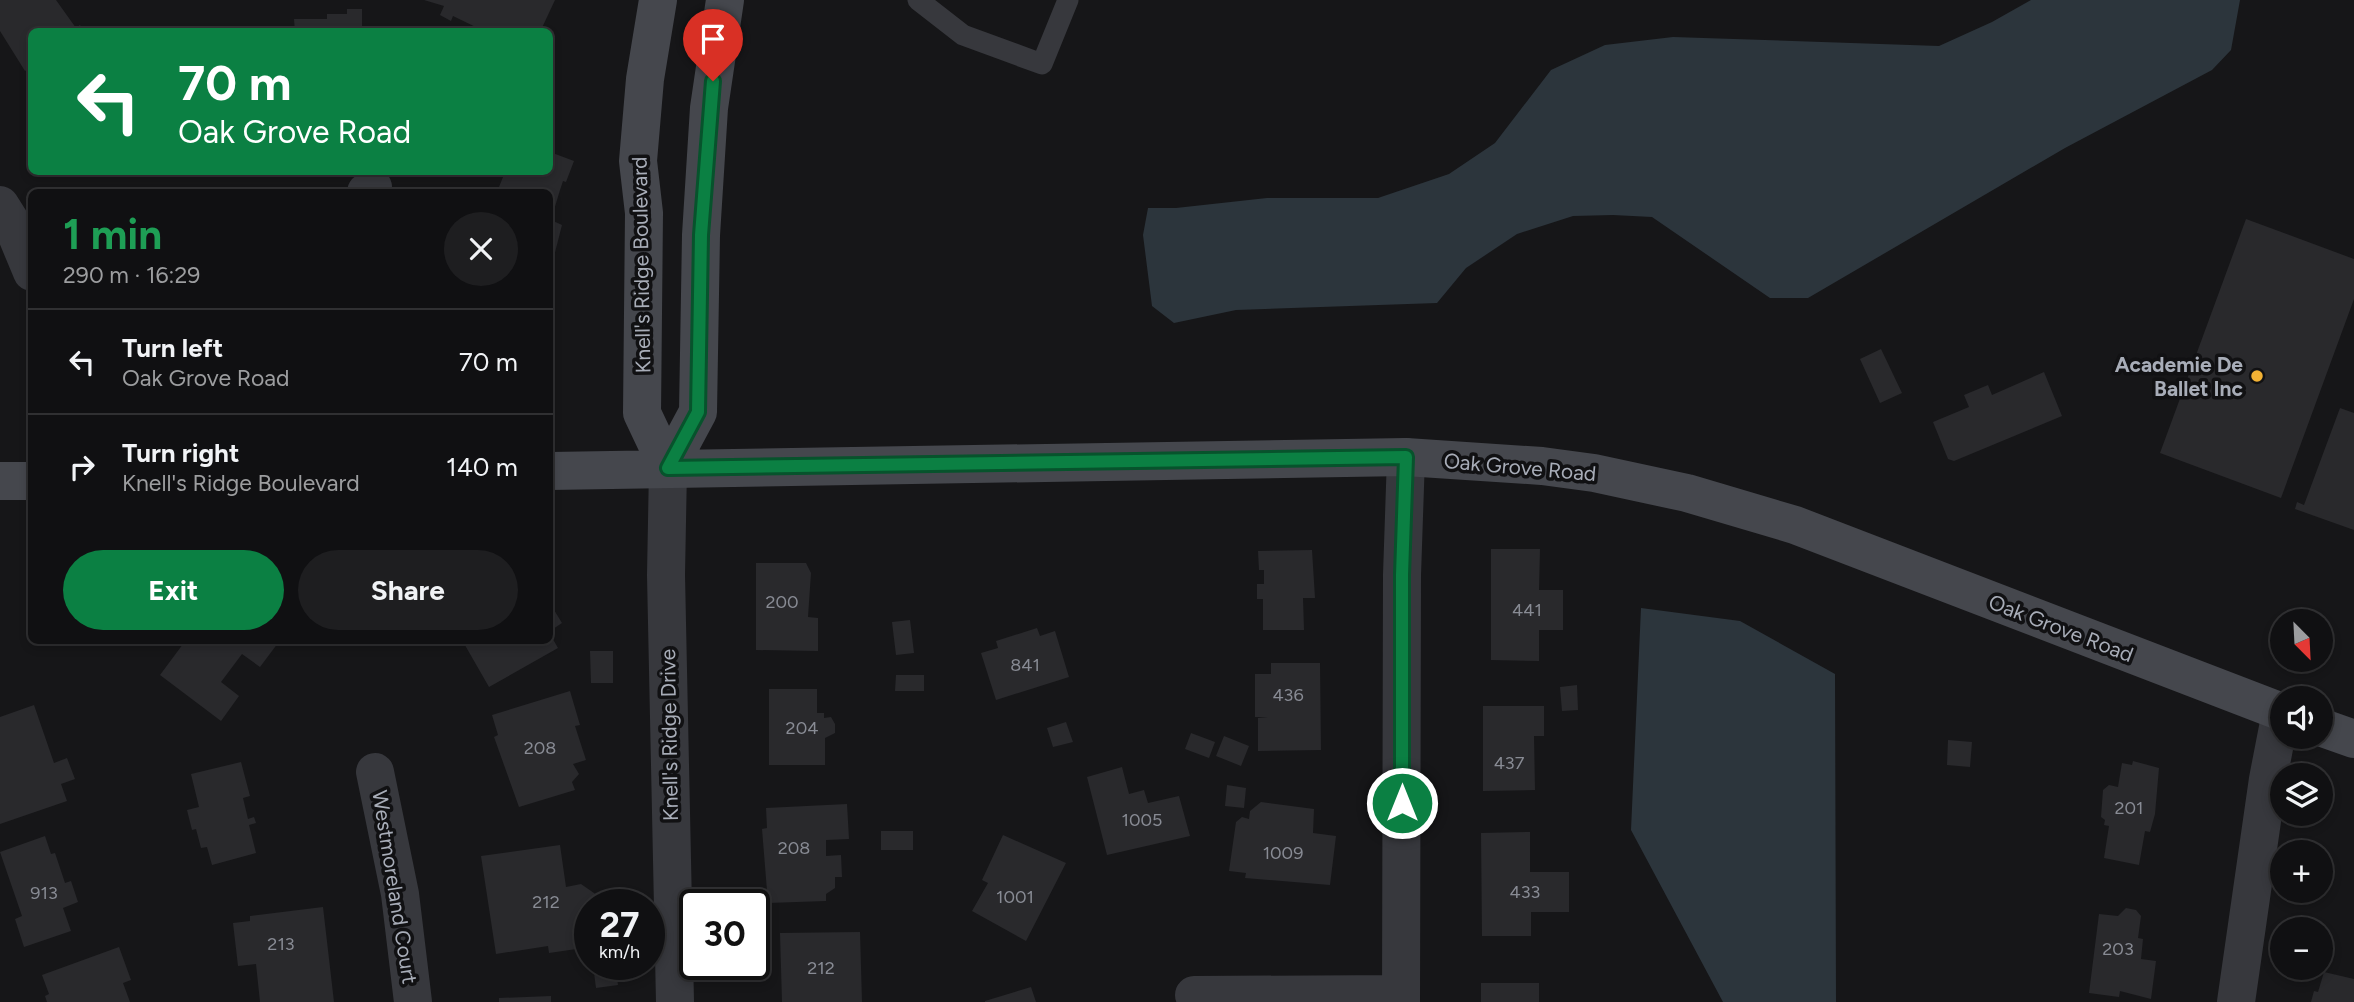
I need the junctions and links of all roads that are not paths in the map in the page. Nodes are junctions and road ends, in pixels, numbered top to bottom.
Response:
1 (658, 0) edge
2 (725, 0) edge
3 (918, 0) edge
4 (1068, 0) edge
5 (1406, 457) junction
6 (668, 468) junction
7 (553, 471) edge
8 (0, 481) edge
9 (28, 481) edge
10 (2270, 707) edge
11 (2333, 732) edge
12 (2354, 739) edge
13 (2274, 749) edge
14 (375, 772) dead end
15 (1194, 995) dead end
16 (1401, 998) edge
17 (413, 1002) edge
18 (675, 1002) edge
19 (2236, 1002) edge

1 - 6 street, Knell's Ridge Boulevard
2 - 6 street
3 - 4 lane
5 - 6 street, Oak Grove Road
5 - 10 street, Oak Grove Road
5 - 16 street
6 - 7 street, Oak Grove Road
6 - 18 street, Knell's Ridge Drive
8 - 9 street
11 - 12 street
13 - 19 street
14 - 17 street, Westmoreland Court
15 - 16 street

